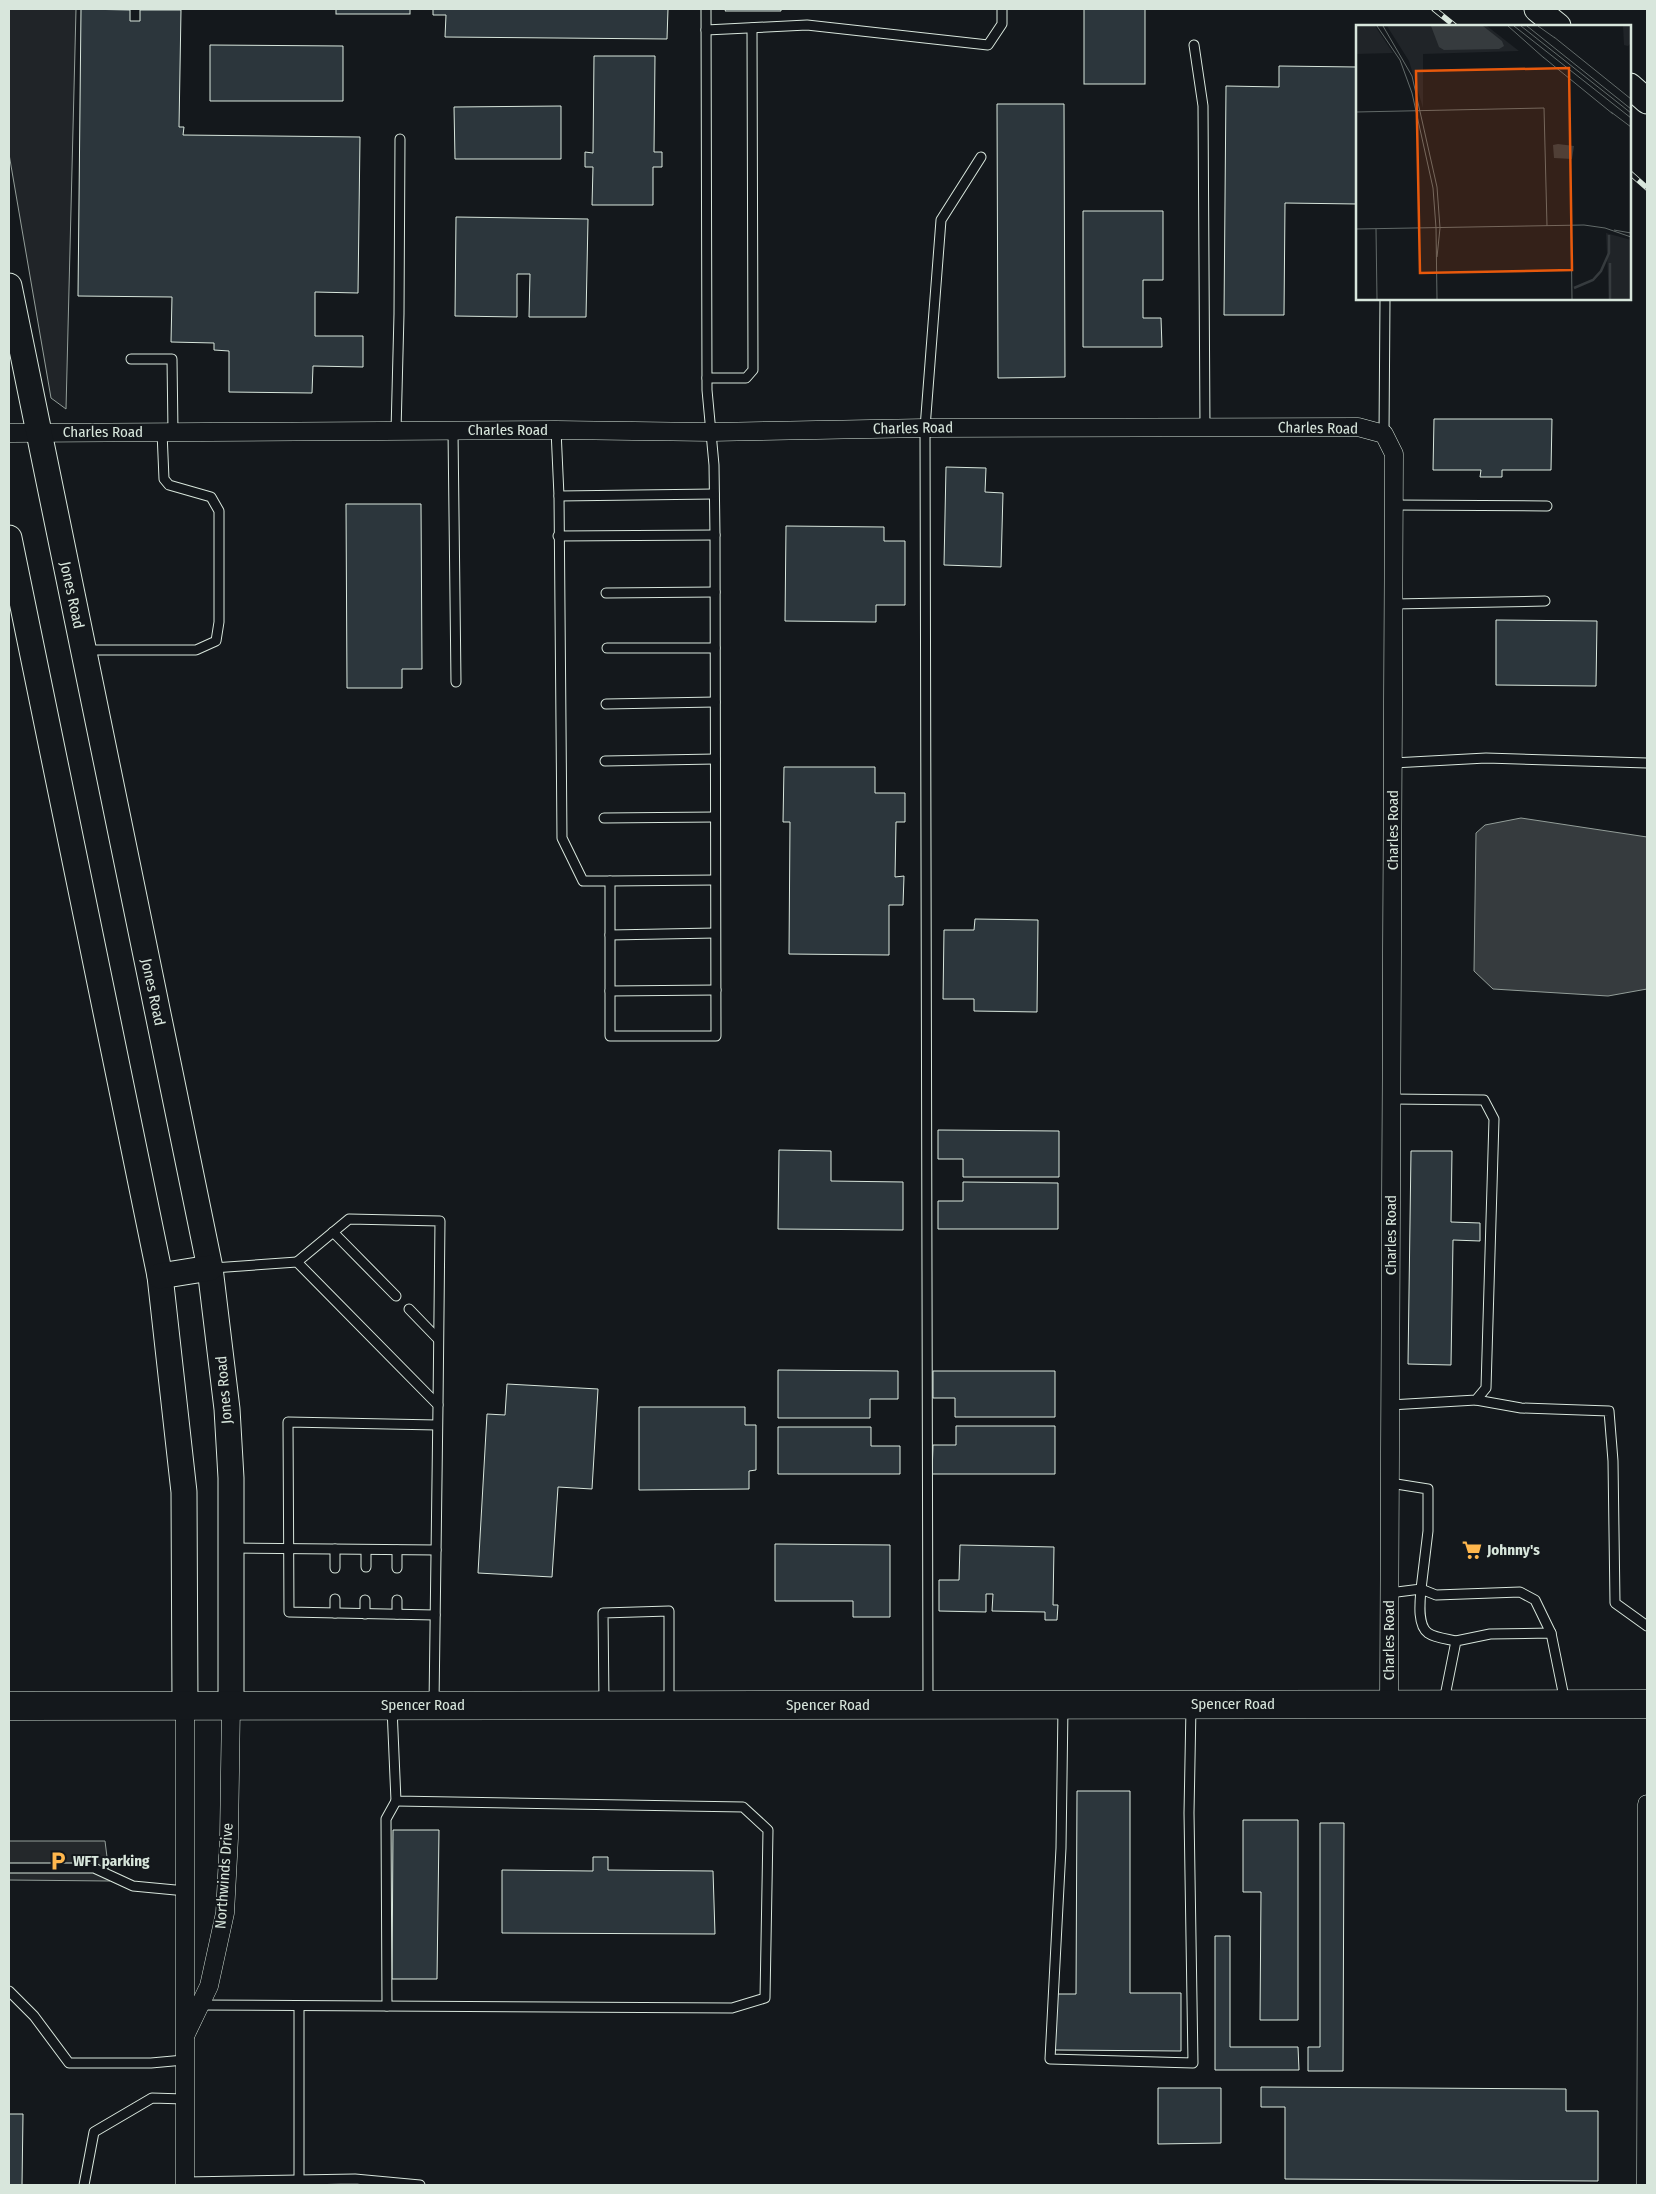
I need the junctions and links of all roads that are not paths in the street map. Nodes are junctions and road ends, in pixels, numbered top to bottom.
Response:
1 (706, 9) edge
2 (1002, 9) edge
3 (1537, 9) edge
4 (1557, 25) edge
5 (752, 28) junction
6 (706, 30) junction
7 (1194, 45) dead end
8 (1631, 87) edge
9 (1647, 101) edge
10 (400, 139) dead end
11 (981, 157) dead end
12 (9, 286) edge
13 (1384, 300) edge
14 (131, 358) dead end
15 (707, 378) junction
16 (1205, 427) junction
17 (925, 428) junction
18 (556, 430) junction
19 (396, 431) junction
20 (453, 431) junction
21 (167, 432) junction
22 (711, 432) junction
23 (9, 433) edge
24 (38, 433) junction
25 (1384, 434) junction
26 (714, 494) junction
27 (559, 496) junction
28 (1394, 505) junction
29 (1547, 506) dead end
30 (558, 536) junction
31 (715, 536) junction
32 (9, 538) edge
33 (715, 592) junction
34 (606, 593) dead end
35 (1545, 601) dead end
36 (1394, 604) junction
37 (607, 648) dead end
38 (715, 648) junction
39 (83, 650) junction
40 (456, 682) dead end
41 (715, 702) junction
42 (606, 704) dead end
43 (715, 759) junction
44 (605, 761) dead end
45 (1393, 763) junction
46 (1647, 763) edge
47 (715, 817) junction
48 (604, 818) dead end
49 (715, 880) junction
50 (610, 881) junction
51 (715, 933) junction
52 (610, 935) junction
53 (716, 990) junction
54 (610, 991) junction
55 (1392, 1099) junction
56 (333, 1232) junction
57 (297, 1262) junction
58 (210, 1268) junction
59 (160, 1276) junction
60 (396, 1296) dead end
61 (409, 1310) dead end
62 (438, 1339) junction
63 (1476, 1400) junction
64 (438, 1405) junction
65 (1390, 1405) junction
66 (437, 1425) junction
67 (1390, 1483) junction
68 (232, 1548) junction
69 (289, 1548) junction
70 (335, 1549) junction
71 (366, 1550) junction
72 (397, 1550) junction
73 (436, 1550) junction
74 (366, 1567) dead end
75 (335, 1568) dead end
76 (397, 1568) dead end
77 (1421, 1590) junction
78 (1389, 1592) junction
79 (335, 1599) dead end
80 (365, 1600) dead end
81 (397, 1600) dead end
82 (335, 1613) junction
83 (365, 1614) junction
84 (397, 1614) junction
85 (435, 1615) junction
86 (1647, 1626) edge
87 (1551, 1633) junction
88 (1456, 1641) junction
89 (928, 1704) junction
90 (1191, 1704) junction
91 (1389, 1704) junction
92 (1443, 1704) junction
93 (1565, 1704) junction
94 (1647, 1704) edge
95 (434, 1705) junction
96 (604, 1705) junction
97 (669, 1705) junction
98 (1063, 1705) junction
99 (9, 1706) edge
100 (185, 1706) junction
101 (231, 1706) junction
102 (392, 1706) junction
103 (396, 1802) junction
104 (1647, 1804) edge
105 (9, 1868) edge
106 (186, 1891) junction
107 (9, 1991) edge
108 (192, 2005) junction
109 (300, 2006) junction
110 (386, 2006) junction
111 (184, 2060) junction
112 (184, 2099) junction
113 (299, 2180) junction
114 (243, 2183) edge
115 (185, 2184) edge
116 (84, 2185) edge
117 (420, 2185) edge
118 (1646, 2185) edge

1 - 6 lane
2 - 5 lane
3 - 4 main road
5 - 6 lane
5 - 15 lane
6 - 15 lane
7 - 16 lane
8 - 9 main road
10 - 19 lane
11 - 17 lane
12 - 24 main road, Jones Road
13 - 25 lane
14 - 21 lane
15 - 22 lane
16 - 17 street, Charles Road
16 - 25 street, Charles Road
17 - 22 street, Charles Road
17 - 89 lane
18 - 20 street, Charles Road
18 - 22 street, Charles Road
18 - 27 lane
19 - 20 street, Charles Road
19 - 21 street, Charles Road
20 - 40 lane
21 - 24 street, Charles Road
21 - 39 lane
22 - 26 lane
23 - 24 street, Charles Road
24 - 39 main road, Jones Road
25 - 28 street, Charles Road
26 - 27 lane
26 - 31 lane
27 - 30 lane
28 - 29 lane
28 - 36 street, Charles Road
30 - 31 lane
30 - 50 lane
31 - 33 lane
32 - 59 main road
33 - 34 lane
33 - 38 lane
35 - 36 lane
36 - 45 street, Charles Road
37 - 38 lane
38 - 41 lane
39 - 58 main road, Jones Road
41 - 42 lane
41 - 43 lane
43 - 44 lane
43 - 47 lane
45 - 46 lane
45 - 55 street, Charles Road
47 - 48 lane
47 - 49 lane
49 - 50 lane
49 - 51 lane
50 - 52 lane
51 - 52 lane
51 - 53 lane
52 - 54 lane
53 - 54 lane
53 - 54 lane
55 - 63 lane
55 - 65 street, Charles Road
56 - 57 lane
56 - 60 lane
56 - 62 lane
57 - 58 lane
57 - 64 lane
58 - 59 main road
58 - 68 main road, Jones Road
59 - 100 main road
61 - 62 lane
62 - 64 lane
63 - 65 lane
63 - 86 lane
64 - 66 lane
65 - 67 street, Charles Road
66 - 69 lane
66 - 73 lane
67 - 77 lane
67 - 78 street, Charles Road
68 - 69 lane
68 - 101 main road, Jones Road
69 - 70 lane
69 - 82 lane
70 - 71 lane
70 - 75 lane
71 - 72 lane
71 - 74 lane
72 - 73 lane
72 - 76 lane
73 - 85 lane
77 - 78 lane
77 - 87 lane
77 - 88 lane
78 - 91 street, Charles Road
79 - 82 lane
80 - 83 lane
81 - 84 lane
82 - 83 lane
83 - 84 lane
84 - 85 lane
85 - 95 lane
87 - 88 lane
87 - 93 lane
88 - 92 lane
89 - 97 main road, Spencer Road
89 - 98 main road, Spencer Road
90 - 91 main road, Spencer Road
90 - 98 main road, Spencer Road
90 - 98 lane
91 - 92 main road, Spencer Road
92 - 93 main road, Spencer Road
93 - 94 main road, Spencer Road
95 - 96 main road, Spencer Road
95 - 102 main road, Spencer Road
96 - 97 main road, Spencer Road
96 - 97 lane
99 - 100 main road, Spencer Road
100 - 101 main road, Spencer Road
100 - 106 street, Northwinds Drive
101 - 102 main road, Spencer Road
101 - 108 street, Northwinds Drive
102 - 103 lane
103 - 110 lane
103 - 110 lane
104 - 118 street
105 - 106 lane
106 - 108 street, Northwinds Drive
107 - 111 lane
108 - 109 lane
108 - 111 street, Northwinds Drive
109 - 110 lane
109 - 113 lane
111 - 112 street, Northwinds Drive
112 - 115 street, Northwinds Drive
112 - 116 lane
113 - 114 lane
113 - 117 lane
114 - 115 lane

